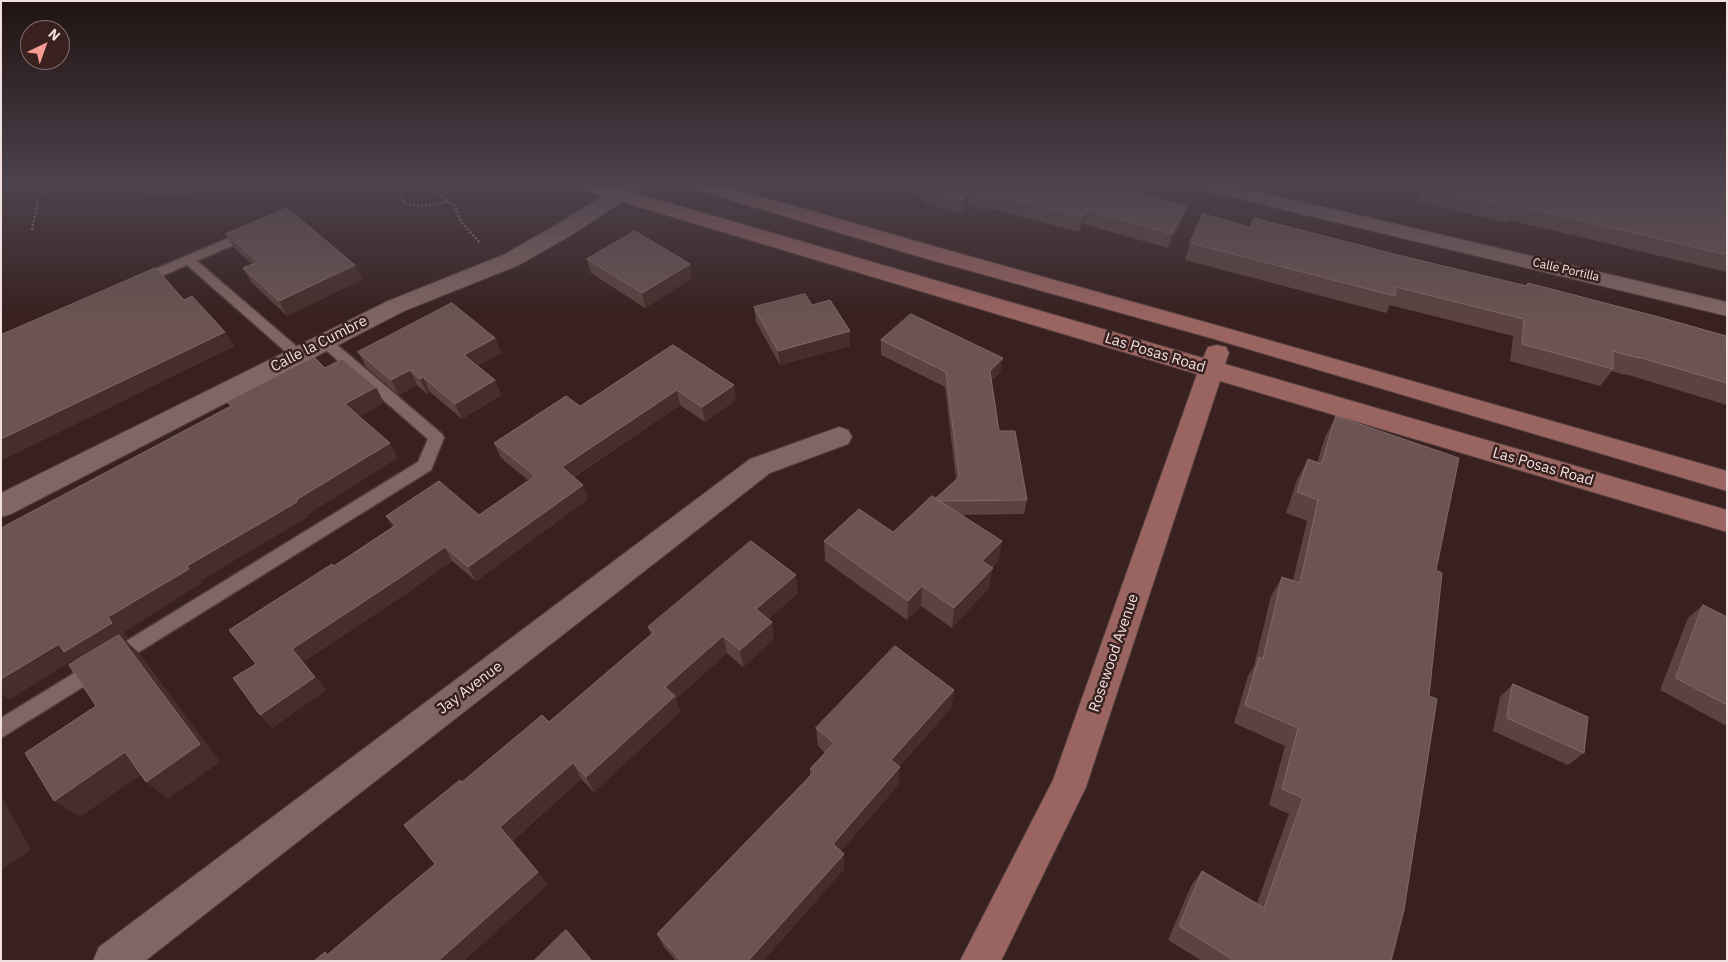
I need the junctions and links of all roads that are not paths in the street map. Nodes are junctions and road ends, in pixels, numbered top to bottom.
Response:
1 (259, 229) edge
2 (562, 229) edge
3 (757, 229) edge
4 (850, 229) edge
5 (1391, 229) edge
6 (189, 260) junction
7 (126, 286) edge
8 (1727, 309) edge
9 (1222, 334) junction
10 (324, 341) junction
11 (298, 355) junction
12 (1212, 370) junction
13 (839, 437) dead end
14 (1727, 481) edge
15 (1, 506) edge
16 (1727, 521) edge
17 (1, 729) edge
18 (113, 961) edge
19 (980, 961) edge

1 - 6 lane
2 - 10 street, Calle la Cumbre
3 - 12 main road, Las Posas Road
4 - 9 main road
5 - 8 street, Calle Portilla
6 - 7 lane
6 - 11 lane
9 - 12 main road, Rosewood Avenue
9 - 14 main road
10 - 11 street, Calle la Cumbre
10 - 17 lane
11 - 15 street, Calle la Cumbre
12 - 16 main road, Las Posas Road
12 - 19 main road, Rosewood Avenue
13 - 18 street, Jay Avenue

